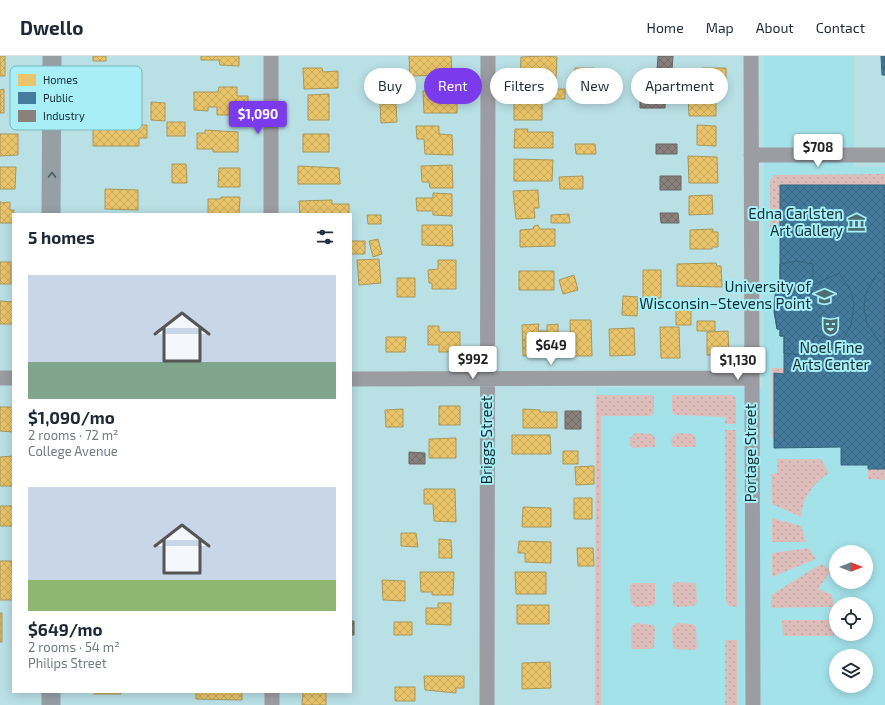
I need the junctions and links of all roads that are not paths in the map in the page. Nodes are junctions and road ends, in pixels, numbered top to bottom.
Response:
1 (52, 56) edge
2 (271, 56) edge
3 (488, 56) edge
4 (751, 56) edge
5 (52, 66) edge
6 (52, 130) edge
7 (751, 155) junction
8 (885, 155) edge
9 (51, 213) edge
10 (272, 213) edge
11 (0, 378) edge
12 (12, 378) edge
13 (751, 378) junction
14 (352, 379) edge
15 (487, 380) junction
16 (51, 693) edge
17 (272, 693) edge
18 (51, 705) edge
19 (272, 705) edge
20 (487, 705) edge
21 (753, 705) edge

5 -> 1 main road
2 - 10 street
3 - 15 street, Briggs Street
4 - 7 street, Portage Street
9 -> 6 main road
7 - 8 street
7 - 13 street, Portage Street
11 - 12 street
13 - 15 street
13 - 21 street, Portage Street
14 - 15 street
15 - 20 street, Briggs Street
16 - 18 main road
17 - 19 street

